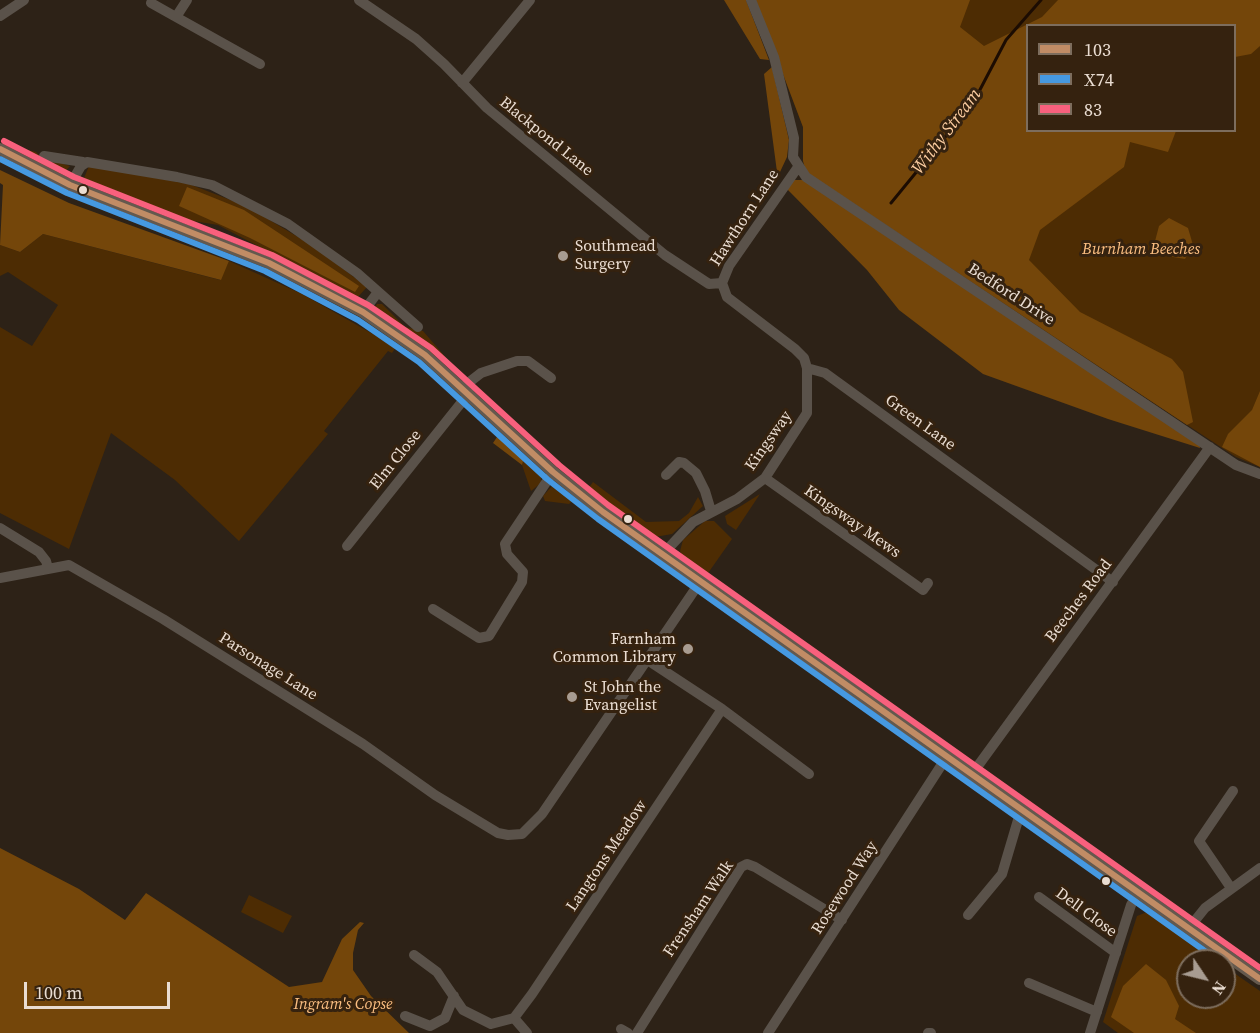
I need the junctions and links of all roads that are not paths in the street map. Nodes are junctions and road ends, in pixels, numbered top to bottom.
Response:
1 (24, 0) edge
2 (187, 0) edge
3 (359, 0) edge
4 (530, 0) edge
5 (751, 0) edge
6 (151, 3) dead end
7 (0, 16) edge
8 (176, 17) junction
9 (260, 64) dead end
10 (462, 83) junction
11 (0, 149) edge
12 (44, 156) dead end
13 (83, 162) junction
14 (798, 167) junction
15 (70, 185) junction
16 (722, 284) junction
17 (378, 292) junction
18 (363, 312) junction
19 (418, 327) dead end
20 (807, 368) junction
21 (551, 378) dead end
22 (466, 390) junction
23 (1210, 447) junction
24 (553, 472) junction
25 (1260, 474) edge
26 (666, 475) dead end
27 (765, 478) junction
28 (711, 511) junction
29 (0, 528) edge
30 (347, 546) dead end
31 (663, 554) junction
32 (48, 567) junction
33 (0, 578) edge
34 (699, 582) junction
35 (1113, 582) junction
36 (923, 591) dead end
37 (433, 609) dead end
38 (646, 659) junction
39 (722, 709) junction
40 (946, 758) junction
41 (809, 774) dead end
42 (972, 774) junction
43 (1233, 791) dead end
44 (1021, 810) junction
45 (1259, 871) edge
46 (1231, 888) junction
47 (1138, 892) junction
48 (1039, 897) dead end
49 (968, 915) dead end
50 (842, 920) junction
51 (1189, 928) junction
52 (1116, 952) junction
53 (414, 955) dead end
54 (1260, 980) edge
55 (1029, 983) dead end
56 (454, 996) junction
57 (1097, 1012) junction
58 (405, 1016) dead end
59 (514, 1018) junction
60 (527, 1033) edge
61 (637, 1033) edge
62 (768, 1033) edge
63 (1090, 1033) edge

1 - 7 street
2 - 8 street
3 - 10 street, Blackpond Lane
4 - 10 street
5 - 14 street, Hawthorn Lane
6 - 8 street
8 - 9 street
10 - 16 street, Blackpond Lane
11 - 15 main road
12 - 13 street
13 - 15 street
13 - 17 street
14 - 16 street, Hawthorn Lane
14 - 23 street, Bedford Drive
15 - 18 main road
16 - 20 street, Green Lane
17 - 18 street
17 - 19 street
18 - 22 main road
20 - 27 street, Kingsway
20 - 35 street, Green Lane
21 - 22 street, Elm Close
22 - 24 main road
22 - 30 street, Elm Close
23 - 25 street, Bedford Drive
23 - 35 street, Beeches Road
24 - 31 main road
24 - 37 street
26 - 28 street
27 - 28 street, Kingsway
27 - 36 street, Kingsway Mews
28 - 31 street, Kingsway
29 - 32 street
31 - 34 main road
32 - 33 street, Parsonage Lane
32 - 38 street, Parsonage Lane
34 - 38 street
34 - 40 main road
35 - 42 street, Beeches Road
38 - 39 street
39 - 41 street
39 - 59 street, Langtons Meadow
40 - 42 main road
40 - 50 street, Rosewood Way
42 - 44 main road
43 - 46 street
44 - 47 main road
44 - 49 street
45 - 46 street
46 - 51 street
47 - 51 main road
47 - 52 street
48 - 52 street, Dell Close
50 - 61 street, Frensham Walk
50 - 62 street, Rosewood Way
51 - 54 main road
52 - 57 street
53 - 56 street
55 - 57 street
56 - 58 street
56 - 59 street
57 - 63 street
59 - 60 street

